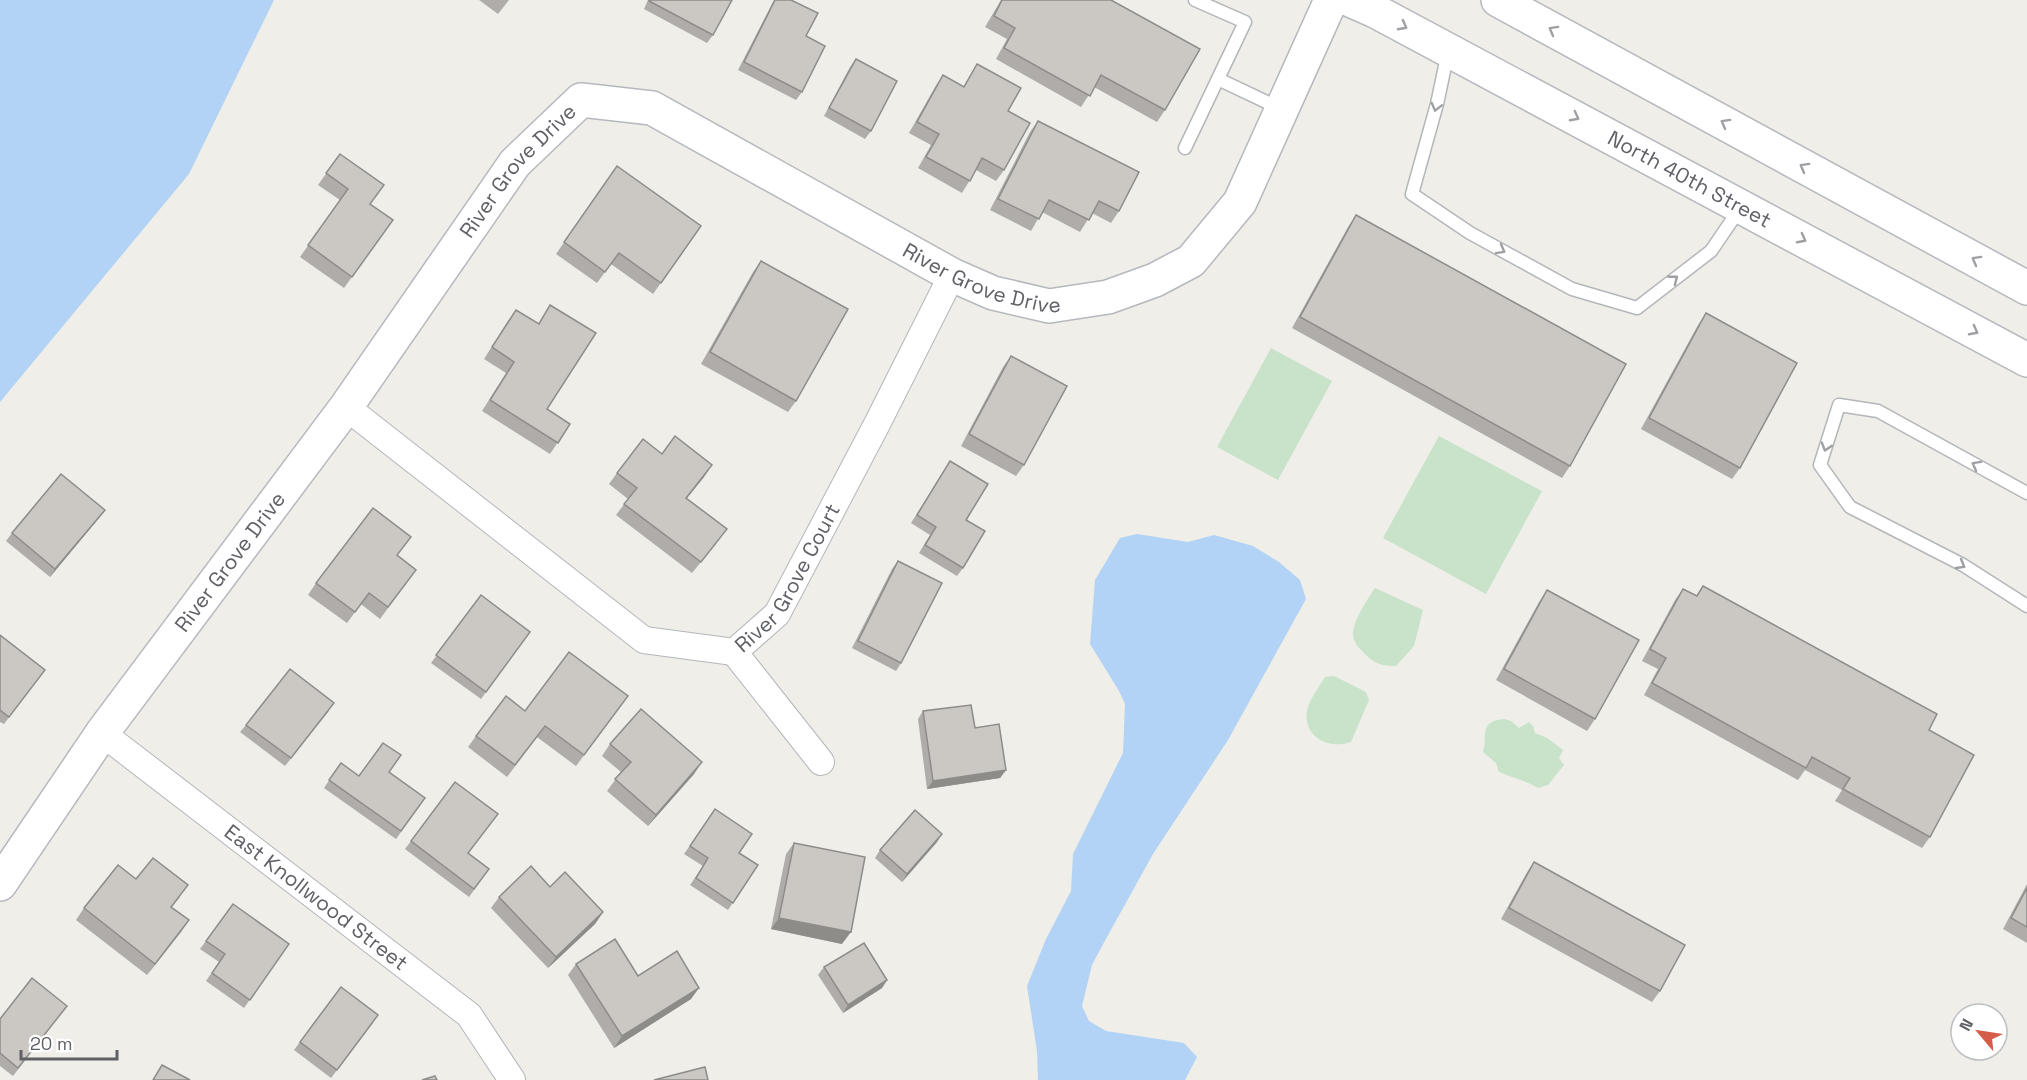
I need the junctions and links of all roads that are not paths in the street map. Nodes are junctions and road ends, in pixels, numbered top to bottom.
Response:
1 (1195, 0) edge
2 (1331, 0) edge
3 (1350, 0) edge
4 (1498, 0) edge
5 (1449, 50) junction
6 (1218, 79) junction
7 (1282, 109) junction
8 (1185, 148) dead end
9 (1742, 206) junction
10 (952, 275) junction
11 (2027, 288) edge
12 (2027, 360) edge
13 (346, 407) junction
14 (2027, 493) edge
15 (2027, 606) edge
16 (734, 652) junction
17 (102, 733) junction
18 (821, 762) dead end
19 (0, 884) edge
20 (513, 1080) edge

1 - 6 lane
2 - 7 street, River Grove Drive
3 -> 5 street, North 40th Street
11 -> 4 street
5 -> 9 street, North 40th Street
5 -> 9 lane
6 - 7 lane
6 - 8 lane
7 - 10 street, River Grove Drive
9 -> 12 street, North 40th Street
10 - 13 street, River Grove Drive
10 - 16 street, River Grove Court
13 - 16 street, River Grove Court
13 - 17 street, River Grove Drive
14 -> 15 lane
16 - 18 street
17 - 19 street, River Grove Drive
17 - 20 street, East Knollwood Street

